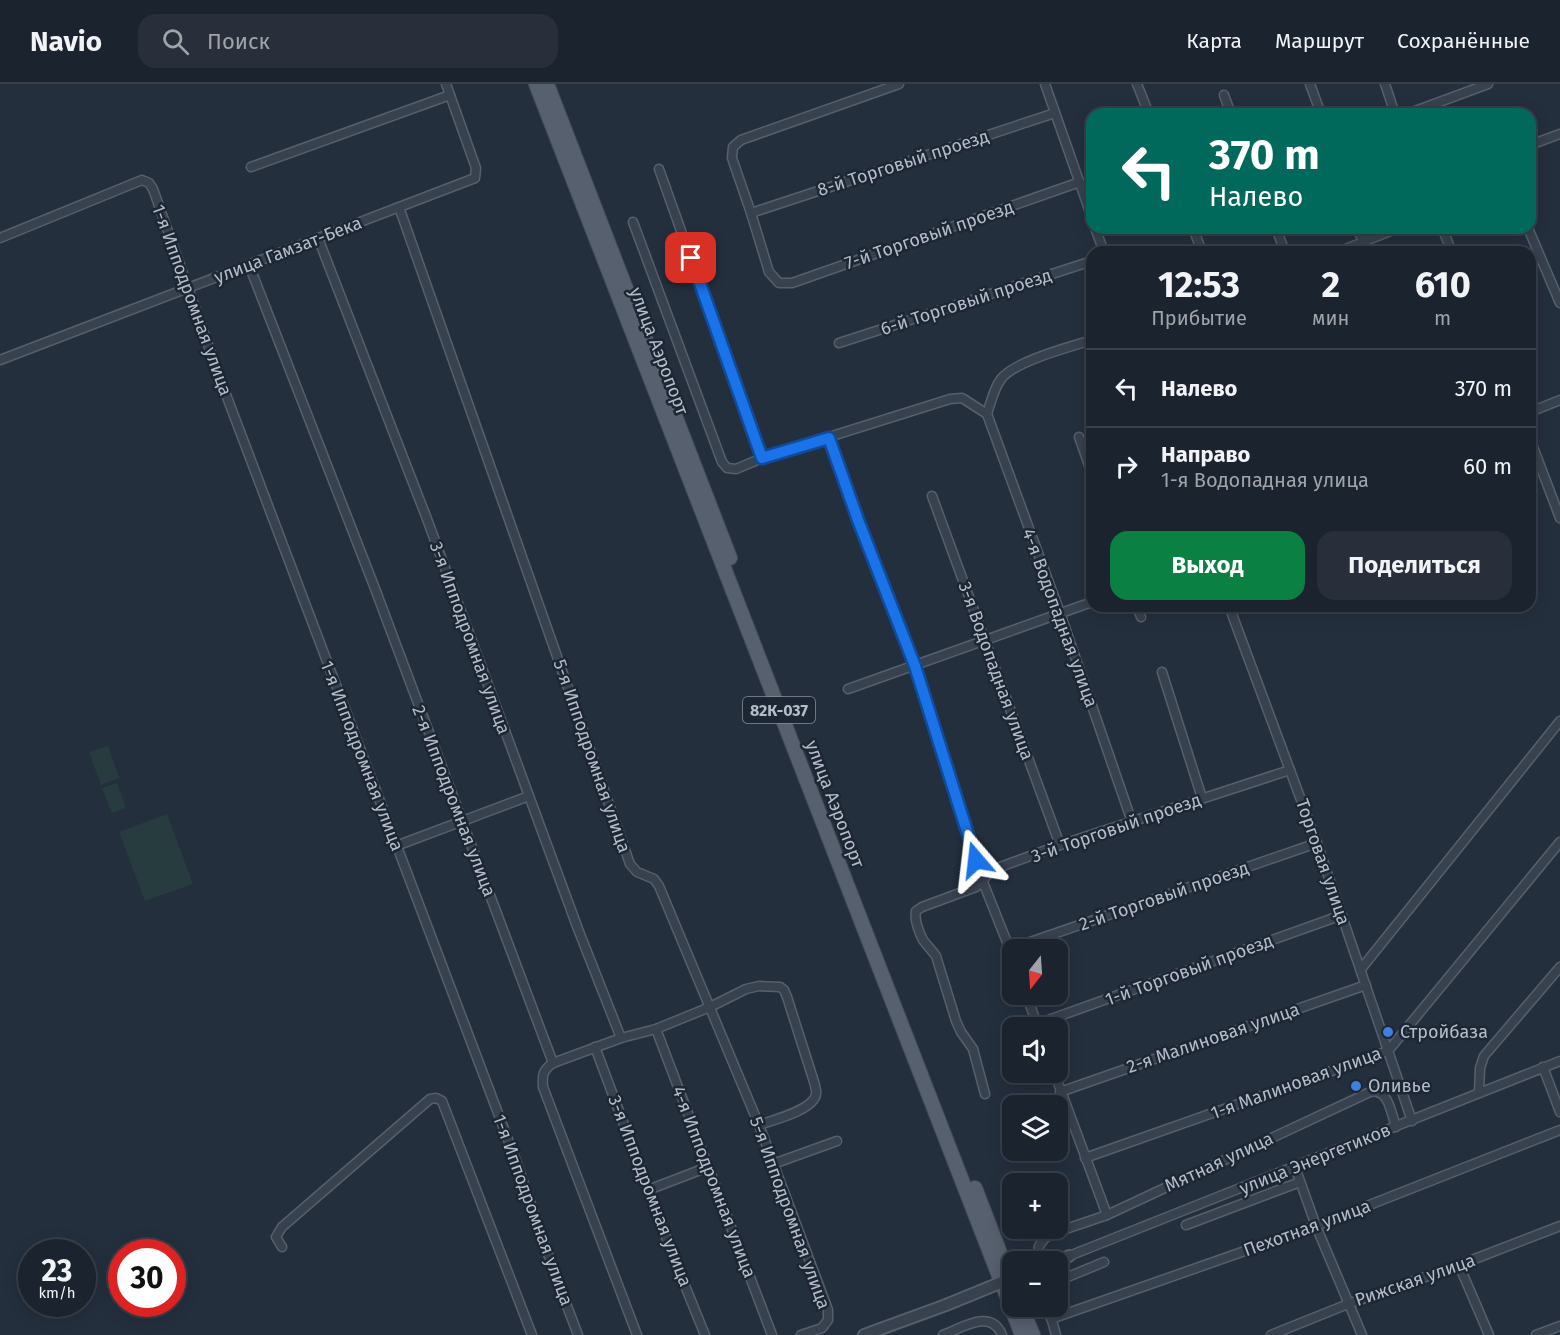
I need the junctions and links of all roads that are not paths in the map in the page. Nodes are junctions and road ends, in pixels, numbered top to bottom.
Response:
1 (446, 84) edge
2 (536, 84) edge
3 (547, 84) edge
4 (899, 84) edge
5 (1045, 84) edge
6 (1137, 84) edge
7 (1310, 84) edge
8 (1384, 84) edge
9 (1488, 84) edge
10 (450, 95) junction
11 (1224, 95) dead end
12 (1147, 108) edge
13 (1229, 108) edge
14 (1319, 108) edge
15 (1393, 108) edge
16 (1423, 108) edge
17 (1055, 113) junction
18 (1560, 134) edge
19 (1536, 144) edge
20 (251, 167) dead end
21 (659, 169) dead end
22 (1080, 182) junction
23 (1086, 200) edge
24 (399, 207) junction
25 (751, 213) junction
26 (633, 222) dead end
27 (1360, 234) edge
28 (1384, 234) edge
29 (0, 238) edge
30 (318, 238) junction
31 (1364, 243) junction
32 (1355, 246) edge
33 (1536, 247) edge
34 (1086, 263) edge
35 (249, 265) junction
36 (188, 288) junction
37 (1560, 303) edge
38 (1086, 342) edge
39 (839, 344) dead end
40 (0, 360) edge
41 (1560, 400) edge
42 (1536, 410) edge
43 (987, 414) junction
44 (1079, 437) dead end
45 (829, 438) junction
46 (1536, 455) edge
47 (1086, 457) edge
48 (762, 458) junction
49 (932, 496) dead end
50 (1560, 518) edge
51 (1086, 604) edge
52 (1139, 612) edge
53 (1231, 612) edge
54 (1059, 613) junction
55 (1140, 617) dead end
56 (985, 640) junction
57 (915, 666) junction
58 (1162, 672) dead end
59 (848, 689) dead end
60 (1560, 721) edge
61 (1290, 770) junction
62 (529, 796) junction
63 (1202, 798) junction
64 (462, 821) junction
65 (1132, 822) junction
66 (1560, 842) edge
67 (1317, 843) junction
68 (1060, 845) junction
69 (396, 846) junction
70 (983, 882) junction
71 (1342, 915) junction
72 (1007, 939) edge
73 (1048, 939) edge
74 (1560, 967) edge
75 (1360, 969) junction
76 (1366, 985) junction
77 (710, 1008) junction
78 (1062, 1017) edge
79 (656, 1029) junction
80 (621, 1038) junction
81 (595, 1047) junction
82 (1388, 1051) junction
83 (1560, 1060) edge
84 (552, 1063) junction
85 (1543, 1067) junction
86 (1057, 1083) edge
87 (1060, 1092) junction
88 (1479, 1093) junction
89 (985, 1094) dead end
90 (1560, 1112) edge
91 (1412, 1121) junction
92 (759, 1125) junction
93 (1396, 1127) junction
94 (1560, 1130) edge
95 (837, 1141) dead end
96 (1085, 1158) junction
97 (773, 1164) junction
98 (708, 1167) junction
99 (1295, 1167) junction
100 (1300, 1182) junction
101 (648, 1190) junction
102 (1107, 1215) junction
103 (1186, 1225) dead end
104 (1316, 1226) junction
105 (1560, 1227) edge
106 (282, 1247) dead end
107 (1038, 1251) edge
108 (1069, 1256) edge
109 (1002, 1258) edge
110 (1104, 1262) dead end
111 (1459, 1265) junction
112 (1068, 1277) edge
113 (1002, 1282) edge
114 (1348, 1304) junction
115 (1026, 1317) edge
116 (1051, 1319) joint
117 (1560, 1326) edge
118 (532, 1335) edge
119 (578, 1335) edge
120 (638, 1335) edge
121 (705, 1335) edge
122 (772, 1335) edge
123 (801, 1335) edge
124 (864, 1335) edge
125 (943, 1335) edge
126 (1002, 1335) edge
127 (1022, 1335) edge
128 (1033, 1335) edge
129 (1056, 1335) edge
130 (1271, 1335) edge
131 (1362, 1335) edge
132 (1489, 1335) edge
133 (1536, 1335) edge

1 - 10 street
2 - 127 main road, улица Аэропорт / 82К-037
3 - 109 main road, улица Аэропорт
4 - 25 street
5 - 17 street
6 - 12 street
7 - 14 street
8 - 15 street
9 - 16 street
10 - 20 street
10 - 24 street, улица Гамзат-Бека
11 - 13 street
17 - 22 street
17 - 25 street, 8-й Торговый проезд
18 - 19 street
21 - 48 street
22 - 23 street
22 - 25 street, 7-й Торговый проезд
24 - 30 street, улица Гамзат-Бека
24 - 77 street, 5-я Ипподромная улица
26 - 48 street
27 - 31 street
28 - 31 street
29 - 36 street, 1-я Ипподромная улица
30 - 35 street, улица Гамзат-Бека
30 - 62 street, 3-я Ипподромная улица
31 - 32 street
33 - 37 street
34 - 39 street, 6-й Торговый проезд
35 - 36 street, улица Гамзат-Бека
35 - 64 street, 2-я Ипподромная улица
36 - 40 street, улица Гамзат-Бека
36 - 69 street, 1-я Ипподромная улица
38 - 43 street
41 - 42 street
43 - 45 street
43 - 54 street, 4-я Водопадная улица
44 - 47 street
45 - 48 street
45 - 57 street
46 - 50 street
49 - 56 street, 3-я Водопадная улица
51 - 54 street
52 - 55 street
53 - 61 street, Торговая улица
54 - 56 street
54 - 65 street, 4-я Водопадная улица
56 - 57 street
56 - 68 street, 3-я Водопадная улица
57 - 59 street
57 - 70 street
58 - 63 street
60 - 75 street
61 - 63 street, 3-й Торговый проезд
61 - 67 street, Торговая улица
62 - 64 street
62 - 80 street, 3-я Ипподромная улица
63 - 65 street, 3-й Торговый проезд
64 - 69 street
64 - 84 street, 2-я Ипподромная улица
65 - 68 street, 3-й Торговый проезд
66 - 82 street, 1-я Малиновая улица
67 - 71 street, Торговая улица
67 - 73 street, 2-й Торговый проезд
68 - 70 street, 3-й Торговый проезд
69 - 119 street, 1-я Ипподромная улица
70 - 72 street
70 - 89 street, 3-й Торговый проезд
71 - 75 street, Торговая улица
71 - 78 street, 1-й Торговый проезд
74 - 88 street
75 - 76 street, Торговая улица
76 - 82 street, Торговая улица
76 - 87 street, 2-я Малиновая улица
77 - 79 street
77 - 92 street, 5-я Ипподромная улица
77 - 92 street
79 - 80 street
79 - 98 street, 4-я Ипподромная улица
80 - 81 street
81 - 84 street
81 - 101 street, 3-я Ипподромная улица
82 - 91 street, Торговая улица
82 - 96 street, 1-я Малиновая улица
83 - 85 street, улица Энергетиков
84 - 120 street
85 - 88 street, улица Энергетиков
85 - 90 street
86 - 87 street
87 - 96 street
88 - 91 street, улица Энергетиков
91 - 93 street, улица Энергетиков
92 - 97 street, 5-я Ипподромная улица
93 - 99 street, улица Энергетиков
93 - 102 street, Мятная улица
94 - 104 street, Пехотная улица
95 - 97 street
96 - 102 street
97 - 123 street, 5-я Ипподромная улица
98 - 101 street
98 - 122 street, 4-я Ипподромная улица
99 - 100 street
99 - 108 street, улица Энергетиков
100 - 103 street
100 - 104 street
101 - 121 street, 3-я Ипподромная улица
102 - 107 street, Мятная улица
104 - 114 street
104 - 116 street, Пехотная улица
105 - 111 street, Рижская улица
106 - 118 street
110 - 112 street
111 - 114 street, Рижская улица
111 - 132 street
113 - 124 street, bridge
114 - 130 street, Рижская улица
114 - 131 street
115 - 128 main road
116 - 129 street
117 - 133 street
125 - 126 street

